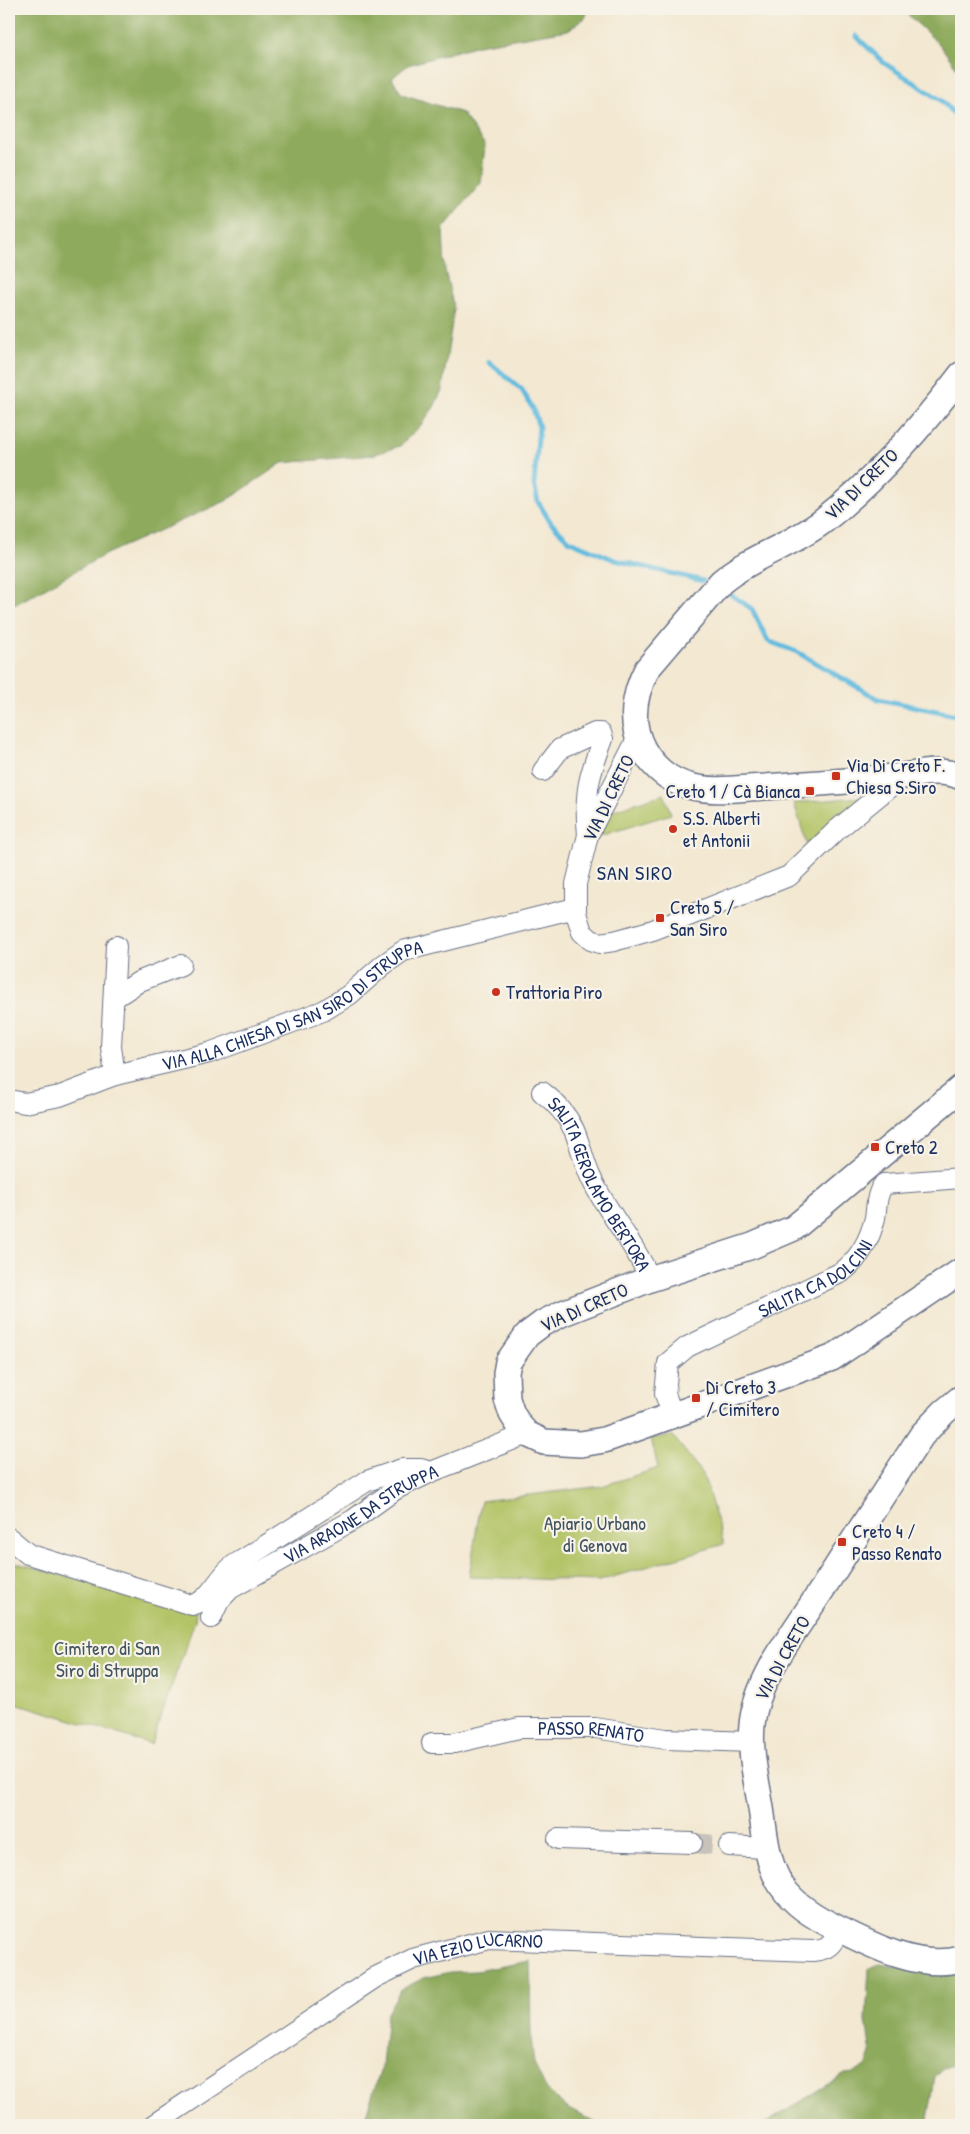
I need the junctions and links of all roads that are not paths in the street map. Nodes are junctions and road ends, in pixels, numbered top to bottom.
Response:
1 (961, 375) edge
2 (637, 739) junction
3 (543, 771) dead end
4 (903, 776) junction
5 (961, 777) edge
6 (588, 836) junction
7 (576, 913) junction
8 (116, 946) dead end
9 (181, 965) dead end
10 (114, 998) junction
11 (115, 1075) junction
12 (961, 1088) edge
13 (542, 1092) dead end
14 (9, 1100) edge
15 (961, 1178) edge
16 (961, 1271) edge
17 (650, 1279) junction
18 (961, 1398) edge
19 (669, 1405) junction
20 (527, 1434) junction
21 (431, 1472) junction
22 (9, 1538) edge
23 (211, 1618) dead end
24 (752, 1742) junction
25 (432, 1743) dead end
26 (558, 1839) dead end
27 (692, 1844) tunnel mouth
28 (729, 1846) tunnel mouth
29 (766, 1848) junction
30 (839, 1929) junction
31 (961, 1959) edge
32 (153, 2125) edge

1 - 2 main road, VIA DI CRETO
2 - 4 main road, VIA DI CRETO
2 - 6 street, VIA DI CRETO
3 - 6 street
4 - 5 main road, VIA DI CRETO
4 - 7 street, VIA DI CRETO
6 - 7 street, VIA DI CRETO
7 - 11 street, VIA ALLA CHIESA DI SAN SIRO DI STRUPPA
8 - 10 street
9 - 10 street
10 - 11 street
11 - 14 street, VIA ALLA CHIESA DI SAN SIRO DI STRUPPA
12 - 17 main road, VIA DI CRETO
13 - 17 street, SALITA GEROLAMO BERTORA
15 - 19 street, SALITA CA DOLCINI
16 - 19 main road
17 - 20 main road, VIA DI CRETO
18 - 24 main road, VIA DI CRETO
19 - 20 main road
20 - 21 street, VIA ARAONE DA STRUPPA
21 - 22 street
21 - 23 street, VIA ARAONE DA STRUPPA
24 - 25 street, PASSO RENATO
24 - 29 main road, VIA DI CRETO
26 - 27 street
28 - 29 street
29 - 30 main road, VIA DI CRETO
30 - 31 main road, VIA DI CRETO
30 - 32 street, VIA EZIO LUCARNO

